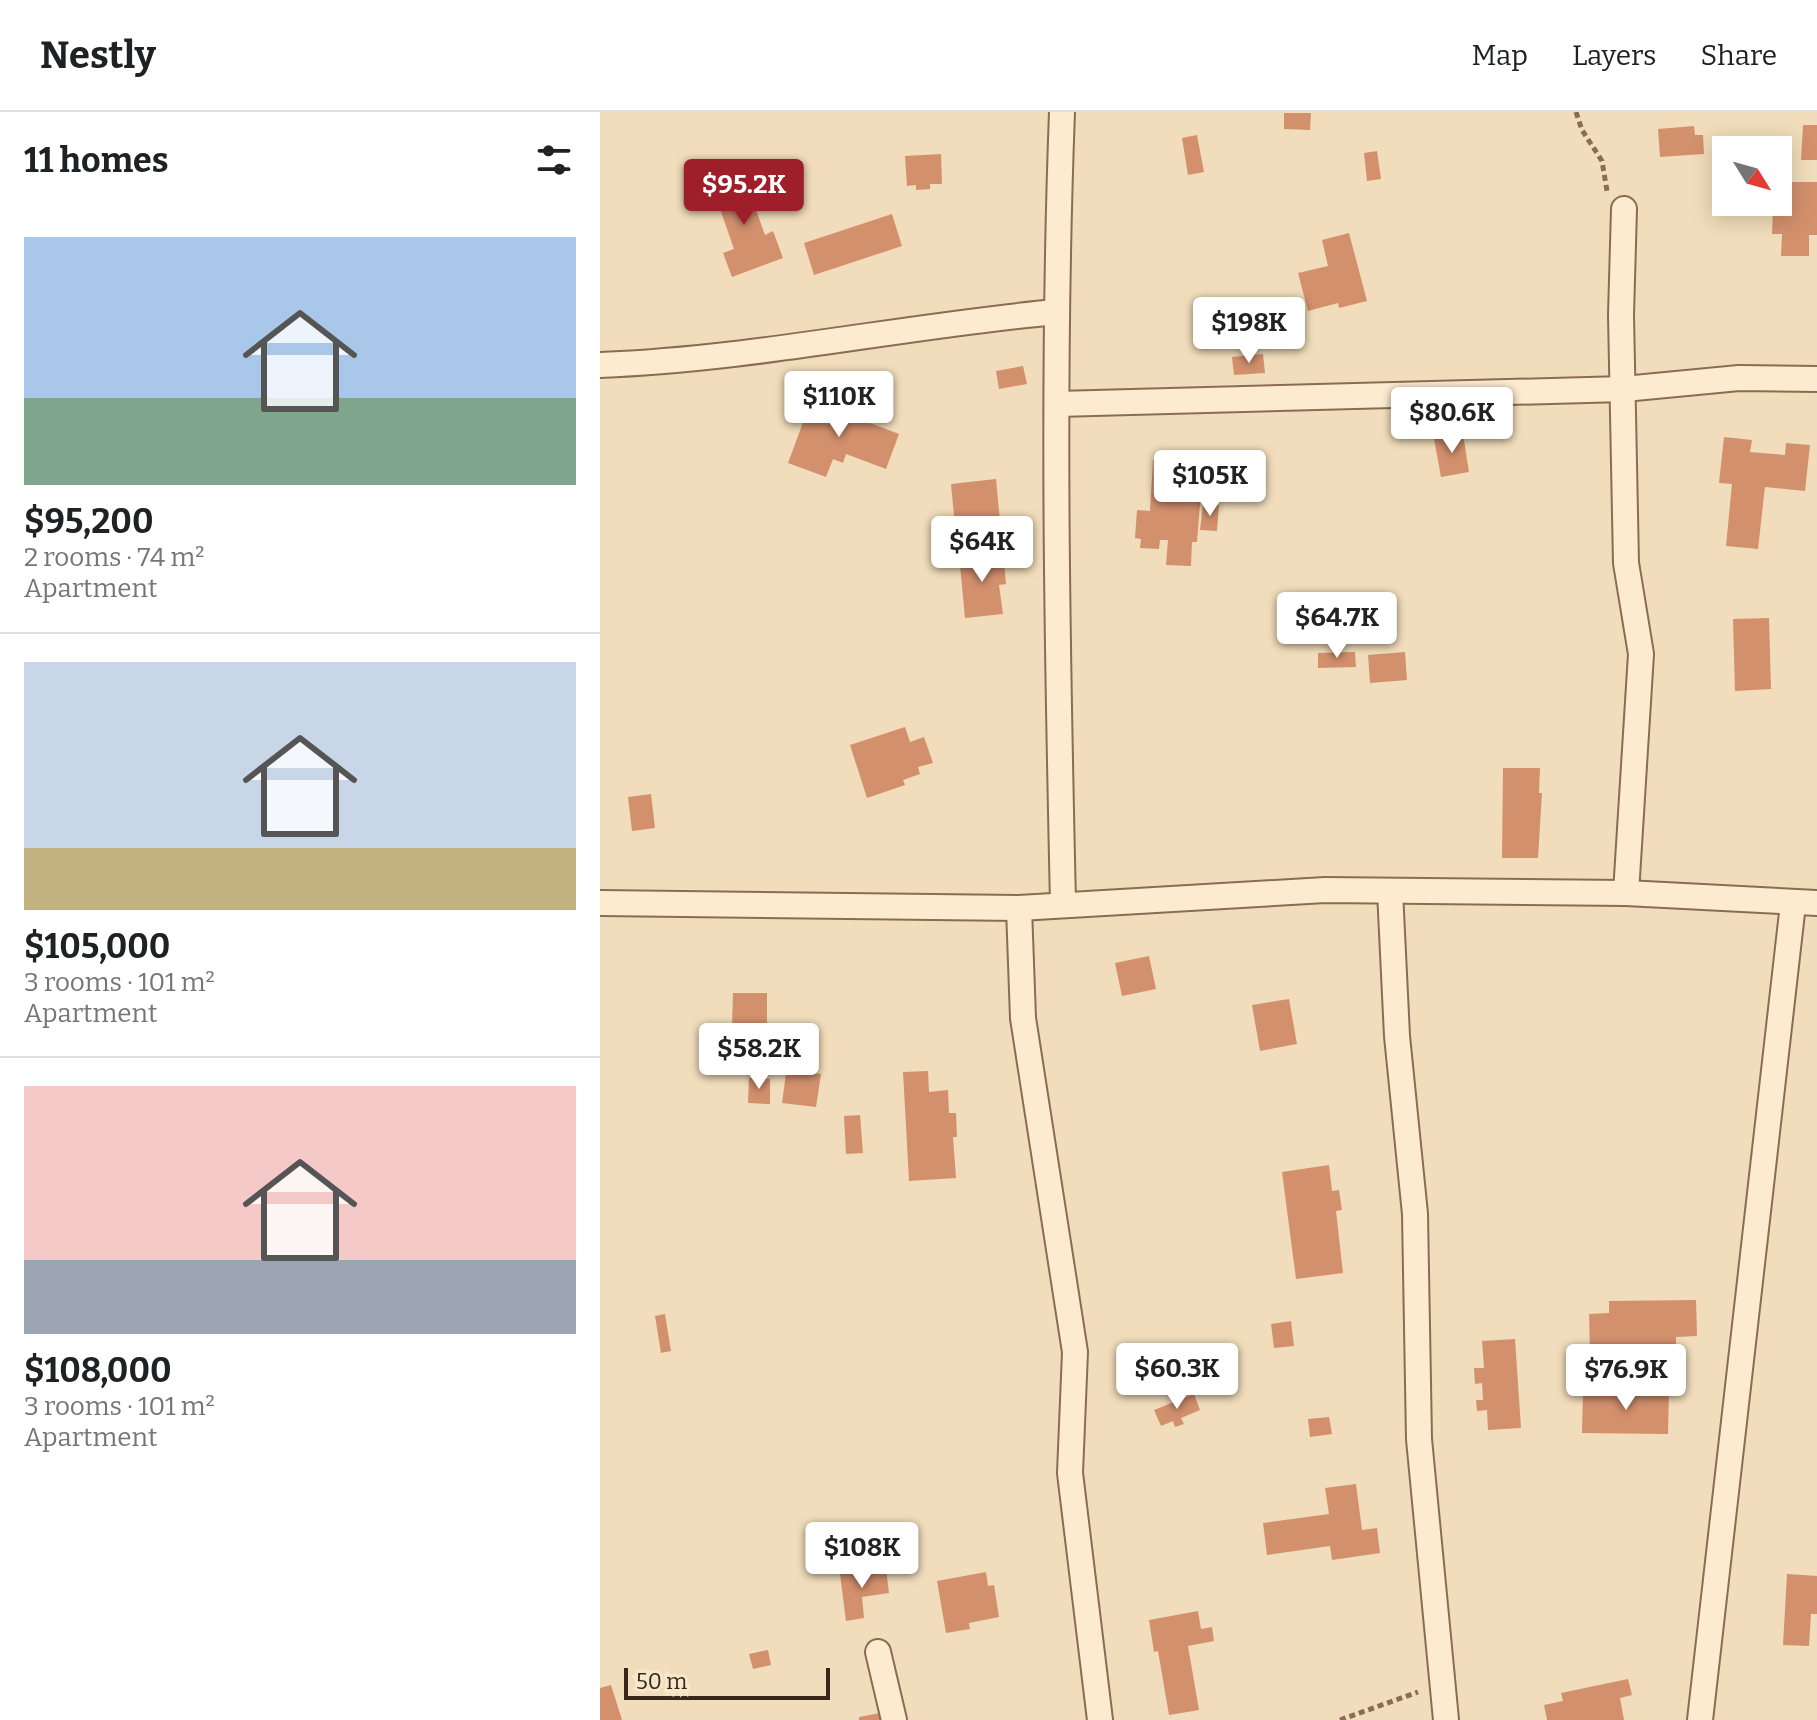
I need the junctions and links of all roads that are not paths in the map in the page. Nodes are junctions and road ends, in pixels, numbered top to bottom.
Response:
1 (1062, 112) edge
2 (1624, 209) road end
3 (1056, 312) junction
4 (600, 365) edge
5 (1817, 379) edge
6 (1624, 389) junction
7 (1057, 404) junction
8 (1390, 891) junction
9 (1626, 893) junction
10 (600, 903) edge
11 (1063, 903) junction
12 (1805, 903) edge
13 (1019, 908) junction
14 (878, 1652) dead end
15 (894, 1720) edge
16 (1100, 1720) edge
17 (1446, 1720) edge
18 (1700, 1720) edge

1 - 3 street
2 - 6 street
3 - 4 street
3 - 7 street
5 - 6 street
6 - 7 street
6 - 9 street
7 - 11 street
8 - 9 street
8 - 11 street
8 - 17 street
9 - 12 street
10 - 13 street
11 - 13 street
12 - 18 street
13 - 16 street
14 - 15 street

